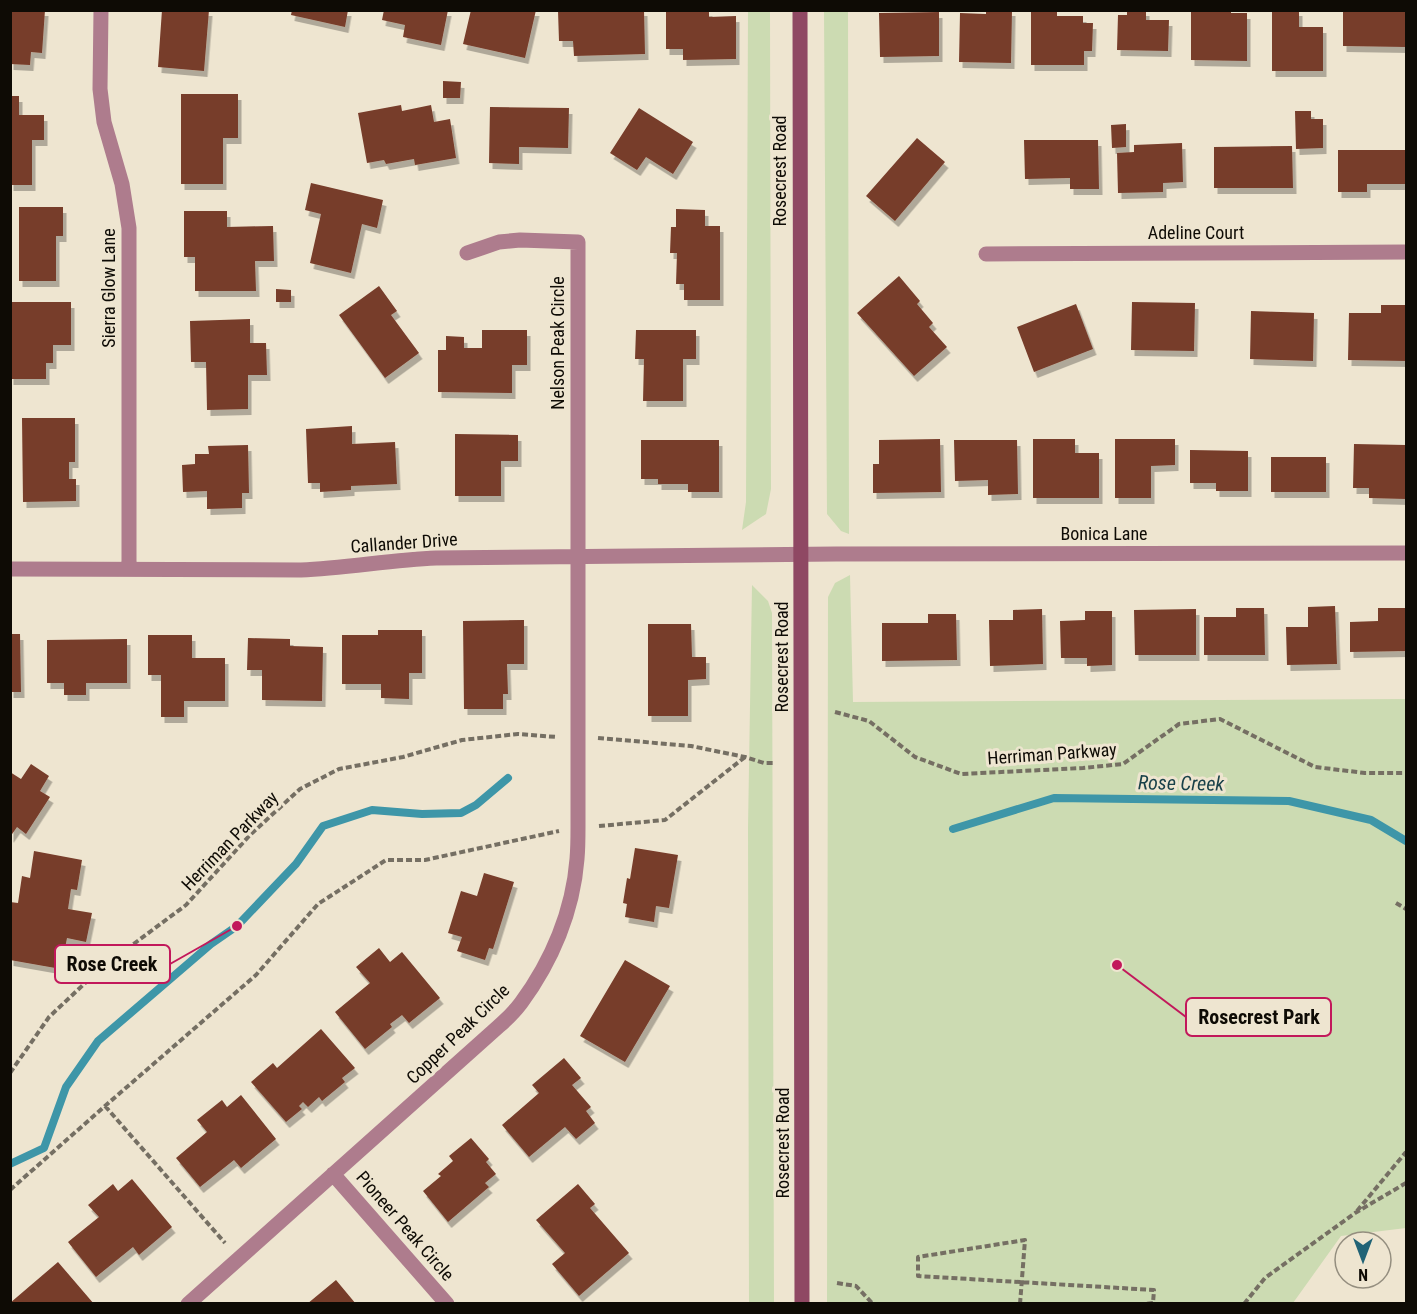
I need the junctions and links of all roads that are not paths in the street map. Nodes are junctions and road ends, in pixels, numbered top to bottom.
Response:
1 (101, 10) edge
2 (800, 10) edge
3 (1407, 252) edge
4 (467, 253) dead end
5 (986, 254) dead end
6 (1407, 553) edge
7 (801, 555) junction
8 (578, 557) junction
9 (10, 569) edge
10 (129, 569) junction
11 (333, 1174) junction
12 (188, 1304) edge
13 (447, 1304) edge
14 (802, 1304) edge

1 - 10 street, Sierra Glow Lane
2 - 7 main road, Rosecrest Road
3 - 5 street, Adeline Court
4 - 8 street, Nelson Peak Circle
6 - 7 street, Bonica Lane
7 - 8 street, Callander Drive
7 - 14 main road, Rosecrest Road
8 - 10 street, Callander Drive
8 - 11 street, Copper Peak Circle
9 - 10 street, Callander Drive
11 - 12 street, Copper Peak Circle
11 - 13 street, Pioneer Peak Circle

